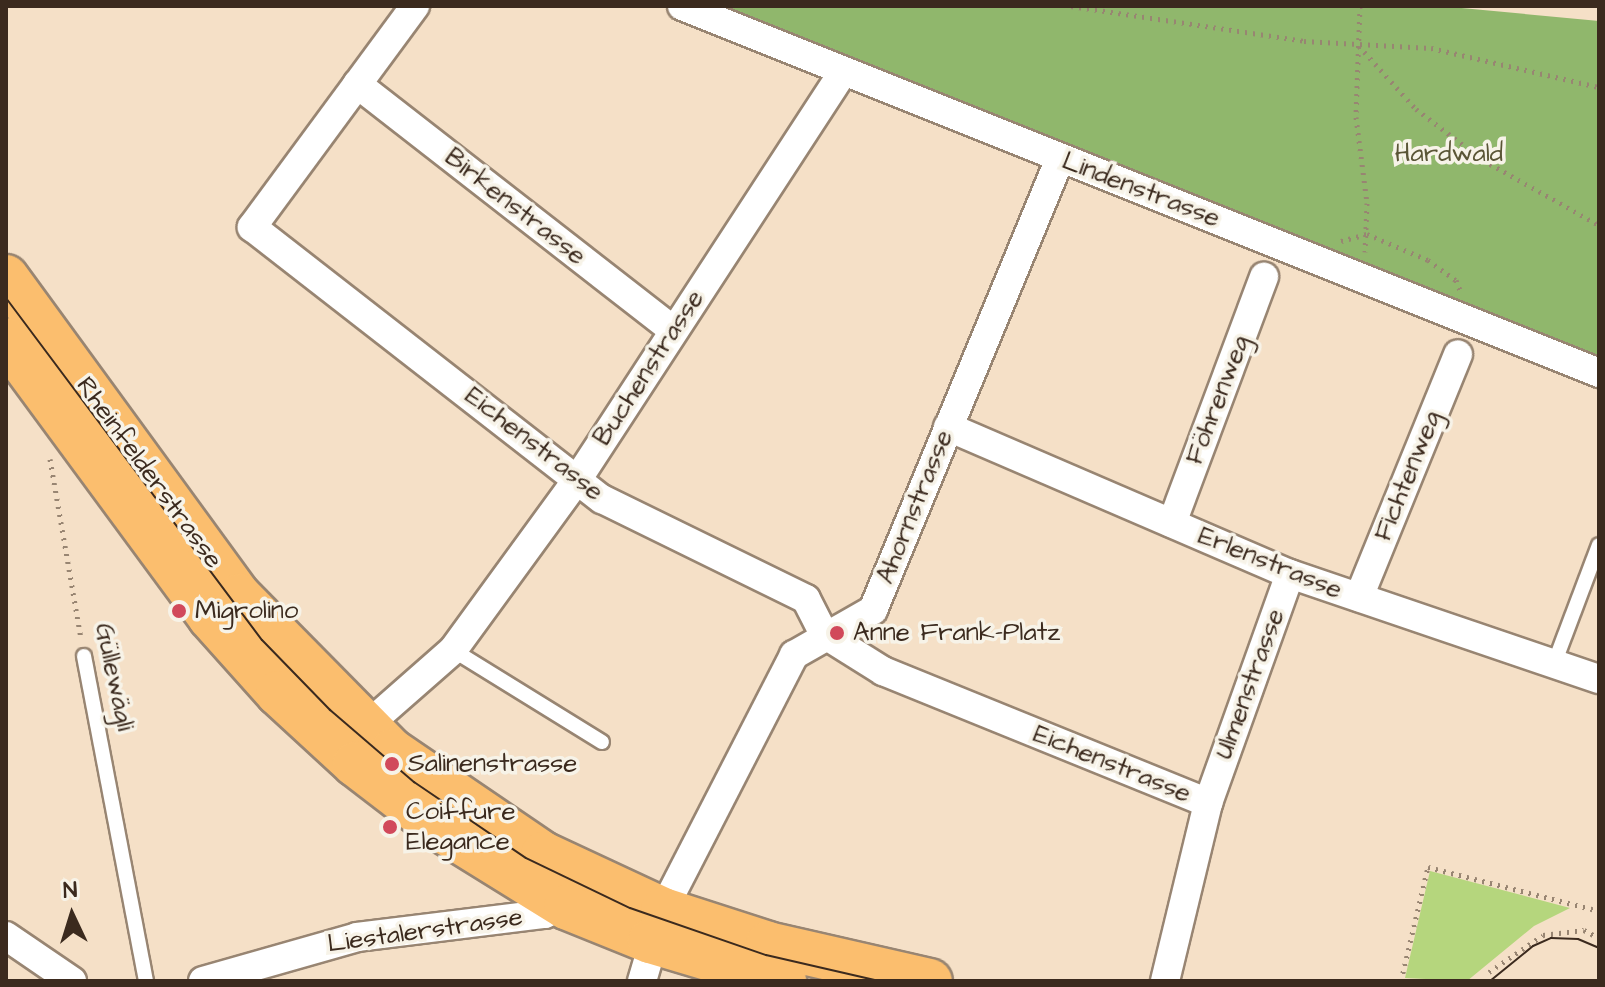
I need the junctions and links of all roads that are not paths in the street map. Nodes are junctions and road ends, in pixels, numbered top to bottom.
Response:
1 (415, 6) edge
2 (682, 6) edge
3 (842, 74) junction
4 (357, 84) junction
5 (1060, 158) junction
6 (6, 277) edge
7 (1264, 277) dead end
8 (673, 330) junction
9 (6, 340) edge
10 (1458, 354) dead end
11 (1599, 373) edge
12 (948, 427) junction
13 (579, 477) junction
14 (1172, 523) junction
15 (1599, 545) edge
16 (1290, 574) junction
17 (1359, 597) junction
18 (824, 634) junction
19 (453, 650) junction
20 (84, 656) road end
21 (1554, 664) junction
22 (1599, 679) edge
23 (353, 739) junction
24 (602, 742) dead end
25 (1208, 803) junction
26 (575, 891) junction
27 (6, 936) edge
28 (652, 944) edge
29 (72, 981) edge
30 (146, 981) edge
31 (203, 981) edge
32 (784, 981) edge
33 (930, 981) edge
34 (1165, 981) edge

1 - 4 street, Eichenstrasse
2 - 3 street, Lindenstrasse
3 - 5 street, Lindenstrasse
3 - 8 street, Buchenstrasse
4 - 8 street, Birkenstrasse
4 - 13 street, Eichenstrasse
5 - 11 street, Lindenstrasse
5 - 12 street, Ahornstrasse
6 - 23 main road, Rheinfelderstrasse
7 - 14 street, Föhrenweg
8 - 13 street, Buchenstrasse
9 - 23 main road, Rheinfelderstrasse
10 - 17 street, Fichtenweg
12 - 14 street, Erlenstrasse
12 - 18 street, Ahornstrasse
13 - 18 street, Eichenstrasse
13 - 19 street, Buchenstrasse
14 - 16 street, Erlenstrasse
15 - 21 lane
16 - 17 street, Erlenstrasse
16 - 25 street, Ulmenstrasse
17 - 21 street, Erlenstrasse
18 - 25 street, Eichenstrasse
18 - 28 street, Ahornstrasse
19 - 23 street, Buchenstrasse
19 - 24 lane
20 - 30 lane, Güllewägli
21 - 22 street, Erlenstrasse
23 - 26 main road, Rheinfelderstrasse
25 - 34 street, Ulmenstrasse
26 - 28 main road, Rheinfelderstrasse
26 - 31 street, Liestalerstrasse
27 - 29 street
28 - 32 main road, Rheinfelderstrasse
28 - 33 main road, Rheinfelderstrasse

